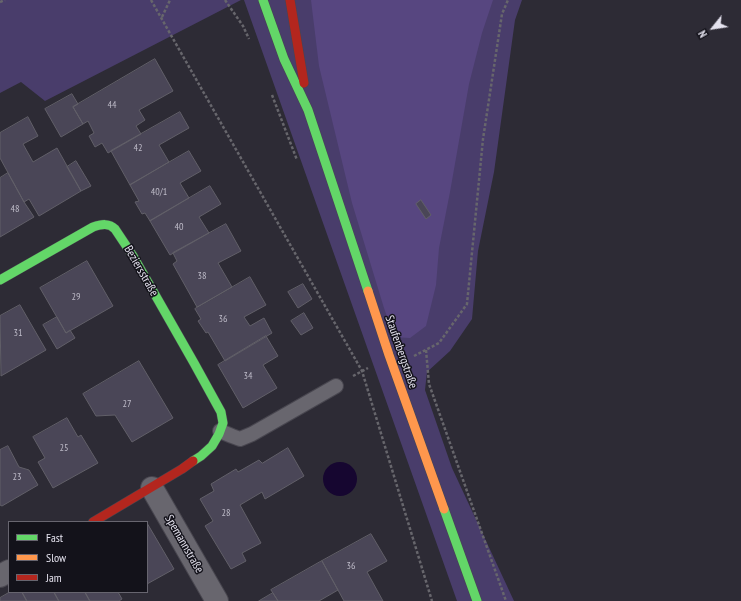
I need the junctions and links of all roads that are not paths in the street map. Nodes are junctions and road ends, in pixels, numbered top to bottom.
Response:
1 (263, 0) edge
2 (290, 0) edge
3 (308, 110) junction
4 (0, 280) edge
5 (336, 386) road end
6 (220, 431) junction
7 (152, 488) junction
8 (95, 521) edge
9 (217, 601) edge
10 (477, 601) edge

1 - 3 street, Staufenbergstraße
2 - 3 street, Staufenbergstraße
3 - 10 street, Staufenbergstraße
4 - 6 street, Beziersstraße
5 - 6 lane
6 - 7 street, Beziersstraße
7 - 8 street, Beziersstraße
7 - 9 street, Spemannstraße

